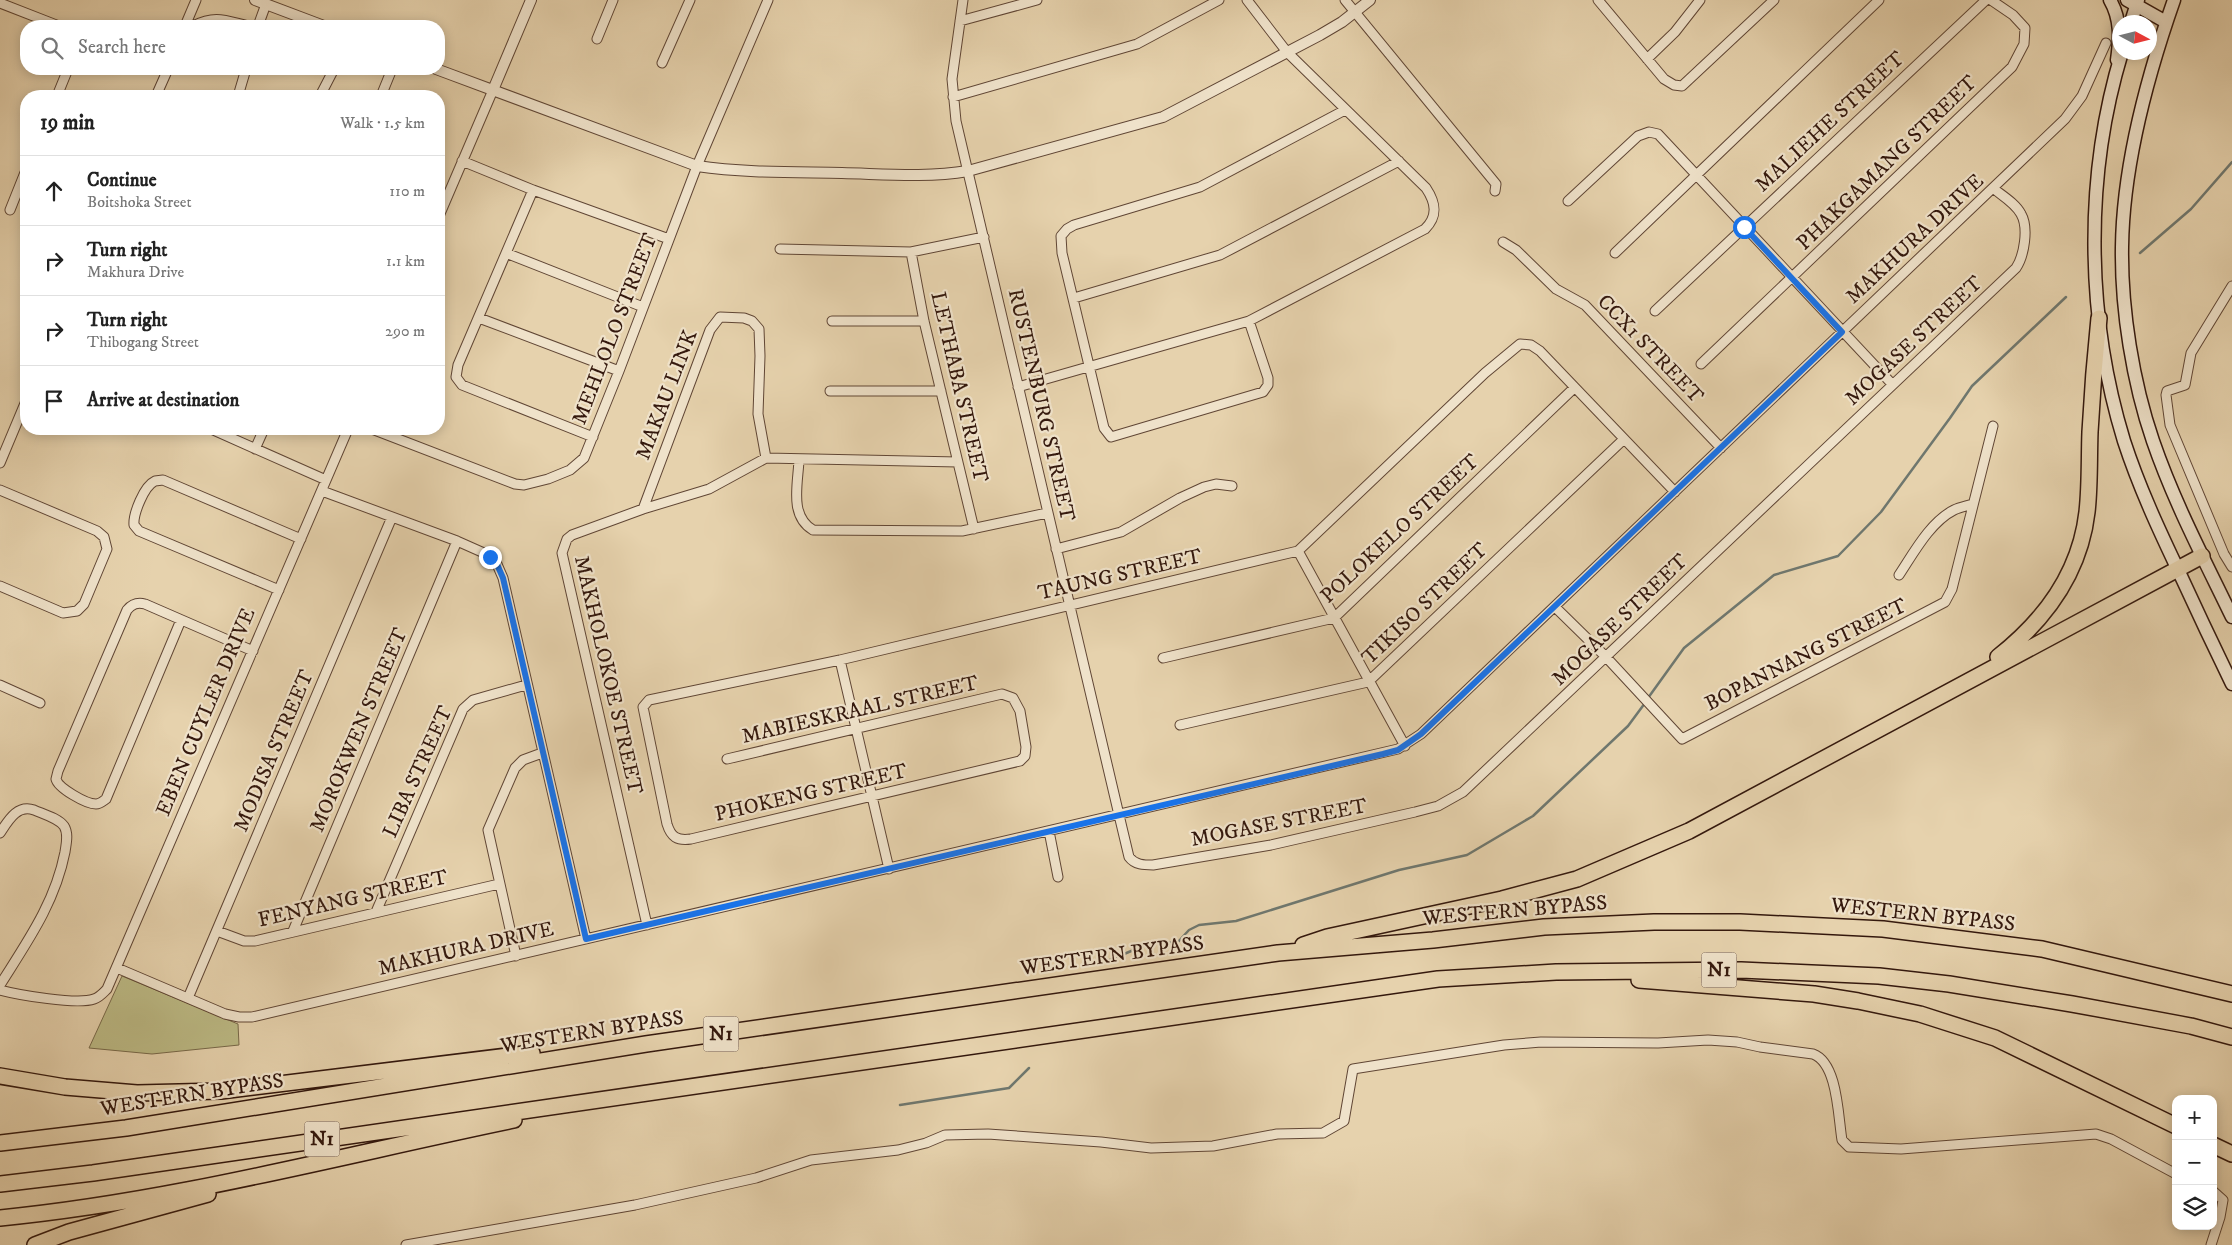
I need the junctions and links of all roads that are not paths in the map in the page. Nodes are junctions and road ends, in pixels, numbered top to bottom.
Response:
1 (196, 0) edge
2 (254, 0) edge
3 (532, 0) edge
4 (613, 0) edge
5 (690, 0) edge
6 (768, 0) edge
7 (963, 0) edge
8 (1037, 0) edge
9 (1219, 0) edge
10 (1248, 0) edge
11 (1345, 0) edge
12 (1370, 0) edge
13 (1700, 0) edge
14 (1774, 0) edge
15 (1879, 0) edge
16 (1986, 0) edge
17 (1991, 0) edge
18 (2110, 0) edge
19 (1602, 1) edge
20 (2170, 1) edge
21 (2134, 2) edge
22 (0, 3) edge
23 (266, 4) junction
24 (1355, 13) junction
25 (2132, 15) edge
26 (44, 20) edge
27 (188, 20) edge
28 (207, 20) edge
29 (227, 20) edge
30 (260, 20) edge
31 (308, 20) edge
32 (960, 21) junction
33 (2166, 22) junction
34 (597, 39) dead end
35 (2106, 43) dead end
36 (1287, 52) junction
37 (1647, 59) junction
38 (2119, 60) edge
39 (662, 63) dead end
40 (445, 72) edge
41 (66, 75) edge
42 (165, 75) edge
43 (244, 75) edge
44 (331, 75) edge
45 (390, 75) edge
46 (2114, 77) junction
47 (59, 90) edge
48 (159, 90) edge
49 (240, 90) edge
50 (323, 90) edge
51 (383, 90) edge
52 (493, 90) junction
53 (953, 98) junction
54 (1345, 110) junction
55 (462, 161) junction
56 (1399, 161) junction
57 (697, 166) junction
58 (968, 172) junction
59 (1695, 174) junction
60 (20, 185) edge
61 (1994, 189) junction
62 (533, 190) junction
63 (1495, 191) dead end
64 (1568, 201) dead end
65 (445, 202) edge
66 (10, 210) dead end
67 (1744, 227) junction
68 (984, 237) junction
69 (669, 239) junction
70 (1504, 242) dead end
71 (780, 249) dead end
72 (911, 252) junction
73 (1615, 252) dead end
74 (506, 253) junction
75 (1792, 279) junction
76 (2232, 286) edge
77 (1074, 298) junction
78 (643, 307) junction
79 (1655, 311) dead end
80 (479, 318) junction
81 (2099, 318) junction
82 (924, 320) junction
83 (832, 321) dead end
84 (1249, 321) junction
85 (1842, 332) junction
86 (1701, 364) dead end
87 (1090, 367) junction
88 (619, 371) junction
89 (1892, 384) junction
90 (1018, 387) junction
91 (1574, 388) junction
92 (830, 391) dead end
93 (942, 391) junction
94 (20, 415) edge
95 (1993, 426) dead end
96 (224, 435) edge
97 (261, 435) edge
98 (345, 435) edge
99 (388, 435) edge
100 (593, 437) junction
101 (1624, 439) junction
102 (1721, 448) junction
103 (255, 449) junction
104 (766, 458) junction
105 (799, 460) junction
106 (958, 462) junction
107 (0, 463) edge
108 (326, 480) junction
109 (1232, 486) dead end
110 (0, 490) edge
111 (322, 490) junction
112 (1675, 492) junction
113 (1973, 504) junction
114 (643, 509) junction
115 (1047, 513) junction
116 (392, 517) junction
117 (974, 529) junction
118 (301, 540) junction
119 (457, 541) junction
120 (1056, 549) junction
121 (1298, 551) junction
122 (2202, 556) junction
123 (2232, 567) edge
124 (2178, 571) junction
125 (1899, 575) dead end
126 (0, 586) edge
127 (279, 590) junction
128 (1069, 605) junction
129 (1555, 606) junction
130 (2232, 617) edge
131 (1334, 618) junction
132 (181, 620) junction
133 (253, 651) junction
134 (1606, 657) junction
135 (1162, 658) dead end
136 (840, 660) junction
137 (1368, 682) junction
138 (2232, 684) edge
139 (0, 685) edge
140 (526, 685) junction
141 (1002, 694) joint
142 (649, 700) joint
143 (40, 703) dead end
144 (1898, 718) junction
145 (1180, 725) dead end
146 (856, 727) junction
147 (1405, 746) junction
148 (542, 753) junction
149 (727, 759) dead end
150 (871, 796) junction
151 (1119, 815) junction
152 (1049, 831) junction
153 (0, 833) edge
154 (889, 868) junction
155 (1058, 877) dead end
156 (499, 884) junction
157 (376, 912) junction
158 (647, 925) junction
159 (217, 931) junction
160 (293, 931) junction
161 (586, 939) junction
162 (1278, 953) junction
163 (516, 956) junction
164 (118, 968) junction
165 (1556, 972) junction
166 (0, 984) edge
167 (0, 990) edge
168 (2232, 994) edge
169 (188, 998) junction
170 (2232, 1037) edge
171 (646, 1044) junction
172 (0, 1076) edge
173 (643, 1094) junction
174 (2172, 1124) edge
175 (0, 1143) edge
176 (2217, 1147) edge
177 (2232, 1154) edge
178 (2172, 1172) edge
179 (239, 1180) junction
180 (0, 1184) edge
181 (2217, 1195) edge
182 (0, 1218) edge
183 (2217, 1226) edge
184 (2216, 1230) edge
185 (35, 1245) edge
186 (406, 1245) edge
187 (2211, 1245) edge

1 - 27 street
2 - 23 street
3 - 52 street
4 - 34 street
5 - 39 street
6 - 57 street, MEHLOLO STREET
7 - 32 street, RUSTENBURG STREET
8 - 32 street
9 - 53 street
10 - 36 street
11 - 24 street
12 - 24 street
13 - 37 street
14 - 37 street
15 - 59 street
16 - 67 street, MALIEHE STREET
17 - 75 street, PHAKGAMANG STREET
18 - 46 main road
19 - 37 street
20 - 33 main road
21 - 25 main road
21 - 33 main road
22 - 26 street
23 - 30 street
23 - 31 street
24 - 36 street
24 - 63 street
28 - 29 street
32 - 53 street, RUSTENBURG STREET
33 - 122 main road
35 - 61 street, MAKHURA DRIVE
36 - 54 street
36 - 58 street
38 - 46 main road
40 - 52 street
41 - 47 street
42 - 48 street
43 - 49 street
44 - 50 street
45 - 51 street
46 - 81 main road
52 - 55 street
52 - 57 street
53 - 58 street, RUSTENBURG STREET
54 - 56 street
54 - 77 street
55 - 62 street
55 - 65 street
56 - 77 street
56 - 84 street
57 - 58 street
57 - 69 street, MEHLOLO STREET
58 - 68 street, RUSTENBURG STREET
59 - 64 street
59 - 67 street
59 - 73 street
60 - 66 street
61 - 85 street, MAKHURA DRIVE
61 - 89 street, MOGASE STREET
62 - 69 street
62 - 74 street
67 - 75 street
67 - 79 street, MALIEHE STREET
68 - 72 street
68 - 90 street, RUSTENBURG STREET
69 - 78 street, MEHLOLO STREET
70 - 102 street, CCX1 STREET
71 - 72 street
72 - 82 street, LETHABA STREET
74 - 78 street
74 - 80 street
75 - 85 street
75 - 86 street, PHAKGAMANG STREET
76 - 123 street
77 - 87 street
78 - 88 street, MEHLOLO STREET
80 - 88 street
80 - 100 street
81 - 124 main road
81 - 144 highway
82 - 83 street
82 - 93 street, LETHABA STREET
84 - 87 street
84 - 87 street
85 - 89 street
85 - 102 street, MAKHURA DRIVE
87 - 90 street
88 - 100 street, MEHLOLO STREET
89 - 134 street, MOGASE STREET
90 - 115 street, RUSTENBURG STREET
91 - 101 street
91 - 121 street
91 - 131 street, POLOKELO STREET
92 - 93 street
93 - 106 street, LETHABA STREET
94 - 107 street
95 - 113 street, BOPANNANG STREET
96 - 103 street
97 - 103 street
98 - 108 street, EBEN CUYLER DRIVE
99 - 100 street, MEHLOLO STREET
101 - 112 street
101 - 137 street, TIKISO STREET
102 - 112 street, MAKHURA DRIVE
103 - 108 street
104 - 105 street
104 - 114 street, MAKHOLOKOE STREET
104 - 114 street, MAKAU LINK
105 - 106 street
105 - 117 street
106 - 117 street, LETHABA STREET
108 - 111 street, EBEN CUYLER DRIVE
109 - 120 street
110 - 126 street
111 - 116 street
111 - 118 street, EBEN CUYLER DRIVE
112 - 129 street, MAKHURA DRIVE
113 - 125 street
113 - 134 street, BOPANNANG STREET
114 - 158 street, MAKHOLOKOE STREET
115 - 117 street
115 - 120 street, RUSTENBURG STREET
116 - 119 street
116 - 159 street, MODISA STREET
118 - 127 street, EBEN CUYLER DRIVE
118 - 127 street
119 - 140 street
119 - 160 street, MOROKWEN STREET
120 - 128 street, RUSTENBURG STREET
121 - 128 street, TAUNG STREET
121 - 131 street
122 - 124 highway
122 - 130 main road
124 - 138 main road
124 - 144 highway
127 - 133 street, EBEN CUYLER DRIVE
128 - 136 street, TAUNG STREET
128 - 151 street, RUSTENBURG STREET
129 - 134 street, BOPANNANG STREET
129 - 147 street, MAKHURA DRIVE
131 - 135 street, POLOKELO STREET
131 - 137 street
132 - 132 street
132 - 133 street
133 - 164 street, EBEN CUYLER DRIVE
134 - 151 street, MOGASE STREET
136 - 142 street, TAUNG STREET
136 - 146 street
137 - 145 street, TIKISO STREET
137 - 147 street
139 - 143 street
140 - 148 street
140 - 157 street, LIBA STREET
141 - 146 street, MABIESKRAAL STREET
141 - 150 street, PHOKENG STREET
142 - 150 street, PHOKENG STREET
144 - 162 highway
146 - 149 street, MABIESKRAAL STREET
146 - 150 street
147 - 151 street, MAKHURA DRIVE
148 - 156 street
148 - 161 street
150 - 154 street
151 - 152 street, MAKHURA DRIVE
152 - 154 street, MAKHURA DRIVE
152 - 155 street
153 - 166 street
154 - 158 street, MAKHURA DRIVE
156 - 157 street, FENYANG STREET
156 - 163 street
157 - 160 street, FENYANG STREET
158 - 161 street, MAKHURA DRIVE
159 - 160 street, FENYANG STREET
159 - 169 street, MODISA STREET
161 - 163 street, MAKHURA DRIVE
162 - 168 highway, WESTERN BYPASS / N1
162 - 171 highway, WESTERN BYPASS / N1
163 - 169 street, MAKHURA DRIVE
164 - 167 street, EBEN CUYLER DRIVE
164 - 169 street, MAKHURA DRIVE
165 - 170 highway, N1
165 - 173 highway, N1
165 - 174 highway
171 - 172 highway
171 - 175 highway, WESTERN BYPASS / N1
173 - 179 highway
173 - 180 highway, N1
176 - 177 highway
178 - 186 street
179 - 182 highway
179 - 185 highway
181 - 183 street
184 - 187 street

